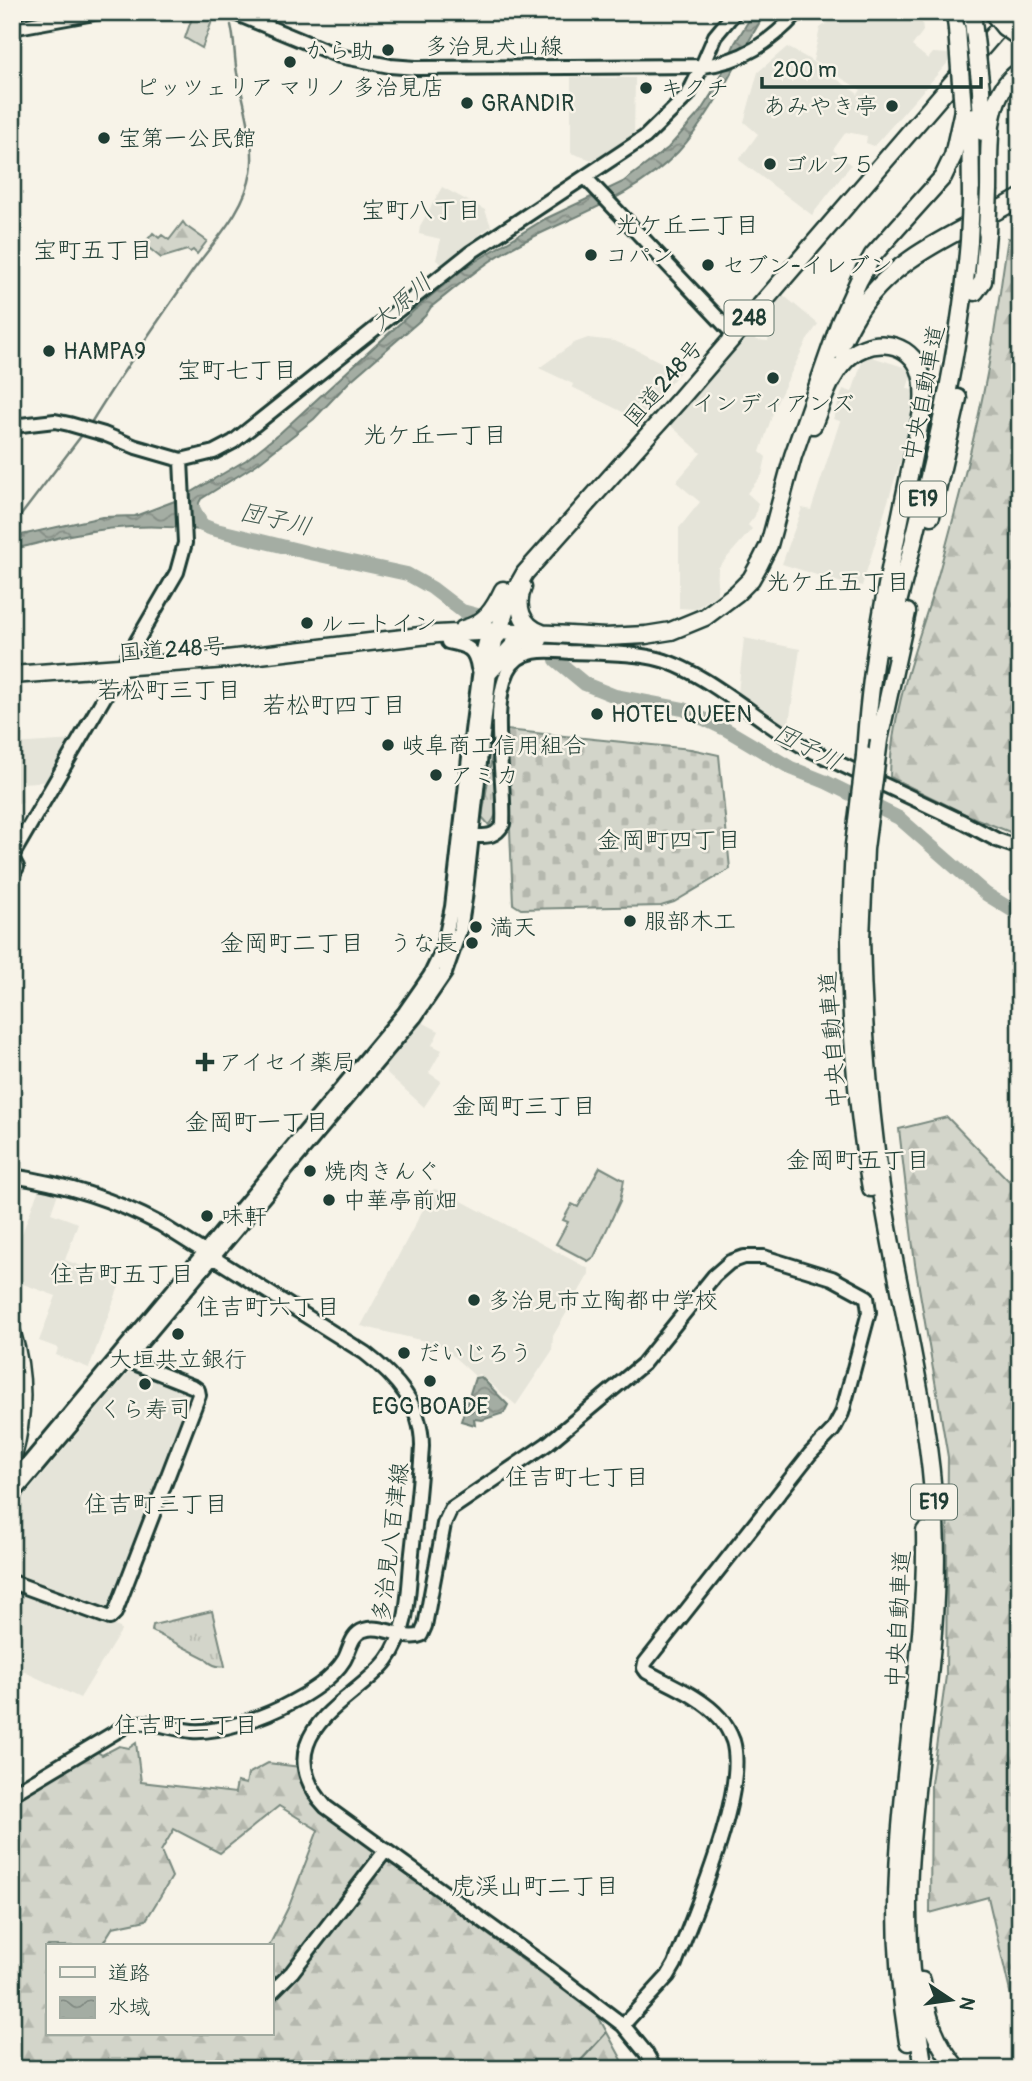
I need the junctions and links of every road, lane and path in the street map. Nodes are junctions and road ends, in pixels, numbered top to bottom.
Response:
1 (100, 12) edge
2 (232, 12) edge
3 (736, 12) edge
4 (797, 12) edge
5 (992, 12) edge
6 (1002, 12) edge
7 (1013, 12) edge
8 (964, 17) edge
9 (12, 28) edge
10 (1020, 38) edge
11 (702, 66) junction
12 (1020, 71) edge
13 (971, 100) junction
14 (588, 180) junction
15 (1020, 190) edge
16 (981, 195) junction
17 (1020, 198) edge
18 (979, 236) junction
19 (731, 332) junction
20 (830, 350) junction
21 (12, 426) edge
22 (811, 431) junction
23 (181, 460) junction
24 (534, 566) junction
25 (508, 586) junction
26 (492, 634) junction
27 (541, 636) junction
28 (443, 638) junction
29 (120, 672) junction
30 (485, 673) junction
31 (12, 676) edge
32 (12, 684) edge
33 (865, 756) junction
34 (471, 836) junction
35 (1020, 848) edge
36 (12, 857) edge
37 (12, 875) edge
38 (855, 938) junction
39 (12, 1176) edge
40 (209, 1254) junction
41 (12, 1333) edge
42 (126, 1360) junction
43 (12, 1460) edge
44 (12, 1479) edge
45 (12, 1496) edge
46 (12, 1582) edge
47 (400, 1633) junction
48 (917, 1787) junction
49 (12, 1794) edge
50 (386, 1850) junction
51 (273, 1991) edge
52 (623, 2025) junction
53 (655, 2069) edge
54 (913, 2069) edge
55 (924, 2069) edge
56 (958, 2069) edge

1 - 9 street
2 - 11 street, 多治見犬山線
3 - 11 street
4 - 11 street, 多治見犬山線
5 - 10 highway, bridge
6 - 19 highway, 国道248号 / 248
7 - 19 highway, 国道248号 / 248
8 - 13 highway, bridge
8 - 13 highway, 中央自動車道 / E19, bridge
11 - 14 street
12 - 16 highway
13 - 16 highway, 中央自動車道 / E19
13 - 20 highway
14 - 19 street
14 - 23 street
15 - 20 highway
16 - 18 highway, 中央自動車道 / E19, bridge
17 - 22 highway
18 - 33 highway, 中央自動車道 / E19
18 - 38 highway, 中央自動車道 / E19, bridge
19 - 24 highway, 国道248号 / 248
19 - 25 highway, 国道248号 / 248
20 - 27 highway
21 - 23 street
22 - 27 highway
22 - 33 highway
23 - 29 street
24 - 26 highway, 国道248号 / 248
24 - 27 highway
25 - 26 highway, 国道248号 / 248
25 - 28 highway, 248
26 - 27 highway
26 - 28 highway, 国道248号 / 248
26 - 30 street
27 - 30 highway
28 - 29 highway, 国道248号 / 248
28 - 30 street
29 - 31 highway, 国道248号 / 248
29 - 32 highway, 国道248号 / 248
29 - 36 street
30 - 34 street
30 - 40 street
33 - 38 highway, 中央自動車道 / E19, bridge
34 - 35 street
34 - 40 street
36 - 37 street
38 - 48 highway, 中央自動車道 / E19
38 - 54 highway, 中央自動車道 / E19
39 - 40 street, 多治見八百津線
40 - 42 street
40 - 44 street
40 - 47 street, 多治見八百津線
41 - 43 highway
42 - 45 street
42 - 46 street
47 - 49 street
47 - 50 street, 多治見八百津線
47 - 52 street
48 - 55 highway, 中央自動車道 / E19
48 - 56 highway
50 - 51 street
50 - 52 street, 多治見八百津線
52 - 53 street, 多治見八百津線

